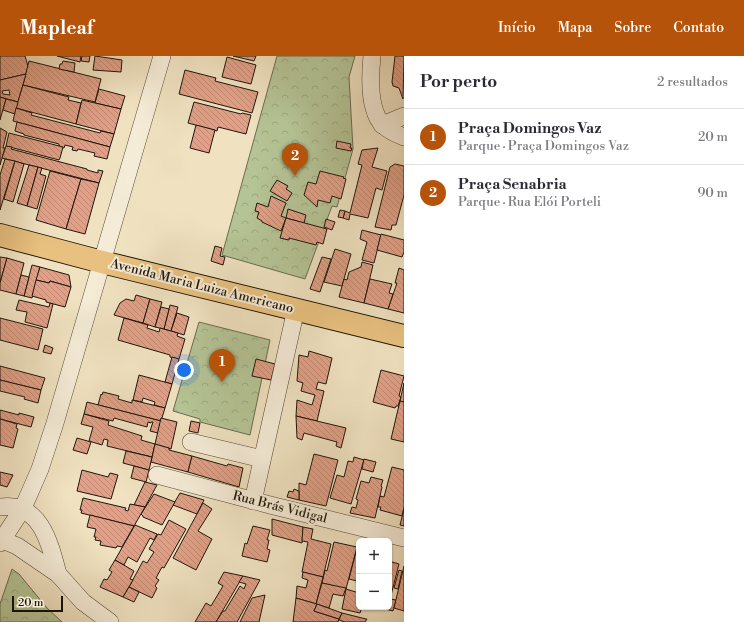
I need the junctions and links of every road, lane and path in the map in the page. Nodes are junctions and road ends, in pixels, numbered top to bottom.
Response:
1 (162, 56) edge
2 (372, 56) edge
3 (404, 116) edge
4 (382, 125) junction
5 (404, 138) edge
6 (0, 235) edge
7 (102, 262) junction
8 (296, 309) junction
9 (404, 336) edge
10 (191, 442) dead end
11 (262, 459) junction
12 (157, 474) dead end
13 (253, 501) junction
14 (0, 507) edge
15 (23, 508) junction
16 (404, 538) edge
17 (1, 540) edge
18 (58, 574) junction
19 (110, 622) edge

1 - 7 street
2 - 4 street
3 - 4 street
4 - 5 street
6 - 7 main road, Avenida Maria Luiza Americano
7 - 8 main road, Avenida Maria Luiza Americano
7 - 15 street
8 - 9 main road, Avenida Maria Luiza Americano
8 - 11 street
10 - 11 street
11 - 13 street
12 - 13 street, Rua Brás Vidigal
13 - 16 street, Rua Brás Vidigal
14 - 15 street
15 - 17 street
15 - 18 street
17 - 18 street
18 - 19 street

